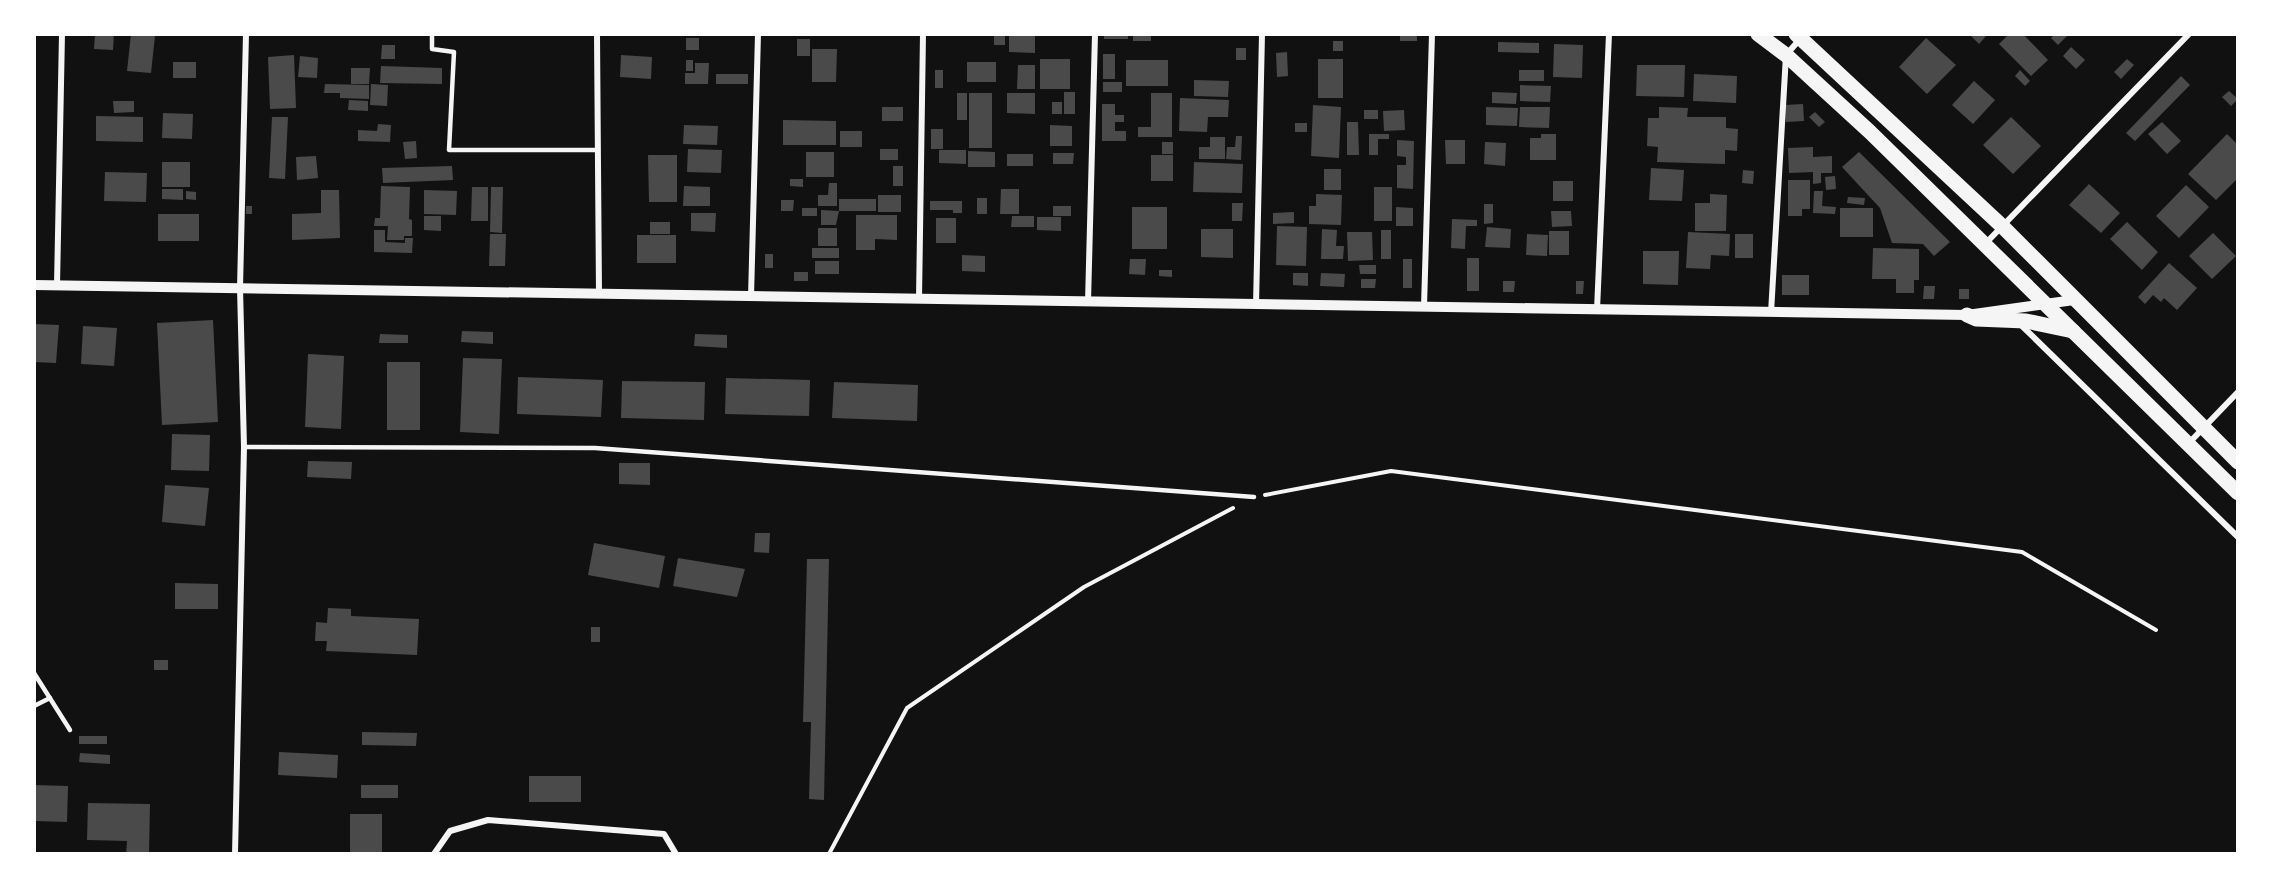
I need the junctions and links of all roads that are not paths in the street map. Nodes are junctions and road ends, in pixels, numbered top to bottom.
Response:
1 (62, 34) edge
2 (246, 34) edge
3 (432, 34) edge
4 (597, 34) edge
5 (758, 34) edge
6 (923, 34) edge
7 (1095, 34) edge
8 (1262, 34) edge
9 (1432, 34) edge
10 (1609, 34) edge
11 (1758, 34) edge
12 (2189, 34) edge
13 (1800, 36) edge
14 (1786, 55) junction
15 (598, 150) junction
16 (2003, 227) junction
17 (1985, 245) junction
18 (34, 285) edge
19 (57, 285) junction
20 (240, 288) junction
21 (599, 294) junction
22 (752, 297) junction
23 (919, 300) junction
24 (2074, 300) junction
25 (1088, 302) junction
26 (1256, 305) junction
27 (2048, 306) junction
28 (1424, 308) junction
29 (1597, 311) junction
30 (1771, 314) junction
31 (1967, 315) junction
32 (2016, 321) junction
33 (2073, 332) junction
34 (2238, 392) edge
35 (2203, 428) junction
36 (2188, 444) junction
37 (244, 447) junction
38 (2238, 462) edge
39 (2238, 493) edge
40 (1254, 496) road end
41 (2238, 537) edge
42 (34, 673) edge
43 (50, 698) junction
44 (34, 706) edge
45 (70, 730) dead end
46 (236, 854) edge
47 (434, 854) edge
48 (676, 854) edge

1 - 19 street
2 - 20 street
3 - 15 lane
4 - 15 street
5 - 22 street
6 - 23 street
7 - 25 street
8 - 26 street
9 - 28 street
10 - 29 street
11 - 14 main road
12 - 16 street
13 - 14 street
13 - 16 main road
14 - 17 main road
14 - 30 street
15 - 21 street
16 - 17 street
16 - 24 main road
17 - 27 main road
18 - 19 street
19 - 20 street
20 - 21 street
20 - 37 street
21 - 22 street
22 - 23 street
23 - 25 street
24 - 27 street
24 - 35 main road
25 - 26 street
26 - 28 street
27 - 31 street
27 - 33 main road
28 - 29 street
29 - 30 street
30 - 31 street
31 - 32 main road
32 - 33 main road
32 - 41 street
33 - 36 main road
34 - 35 street
35 - 36 street
35 - 38 main road
36 - 39 main road
37 - 40 lane
37 - 46 street
42 - 43 lane
43 - 44 lane
43 - 45 lane
47 - 48 street

